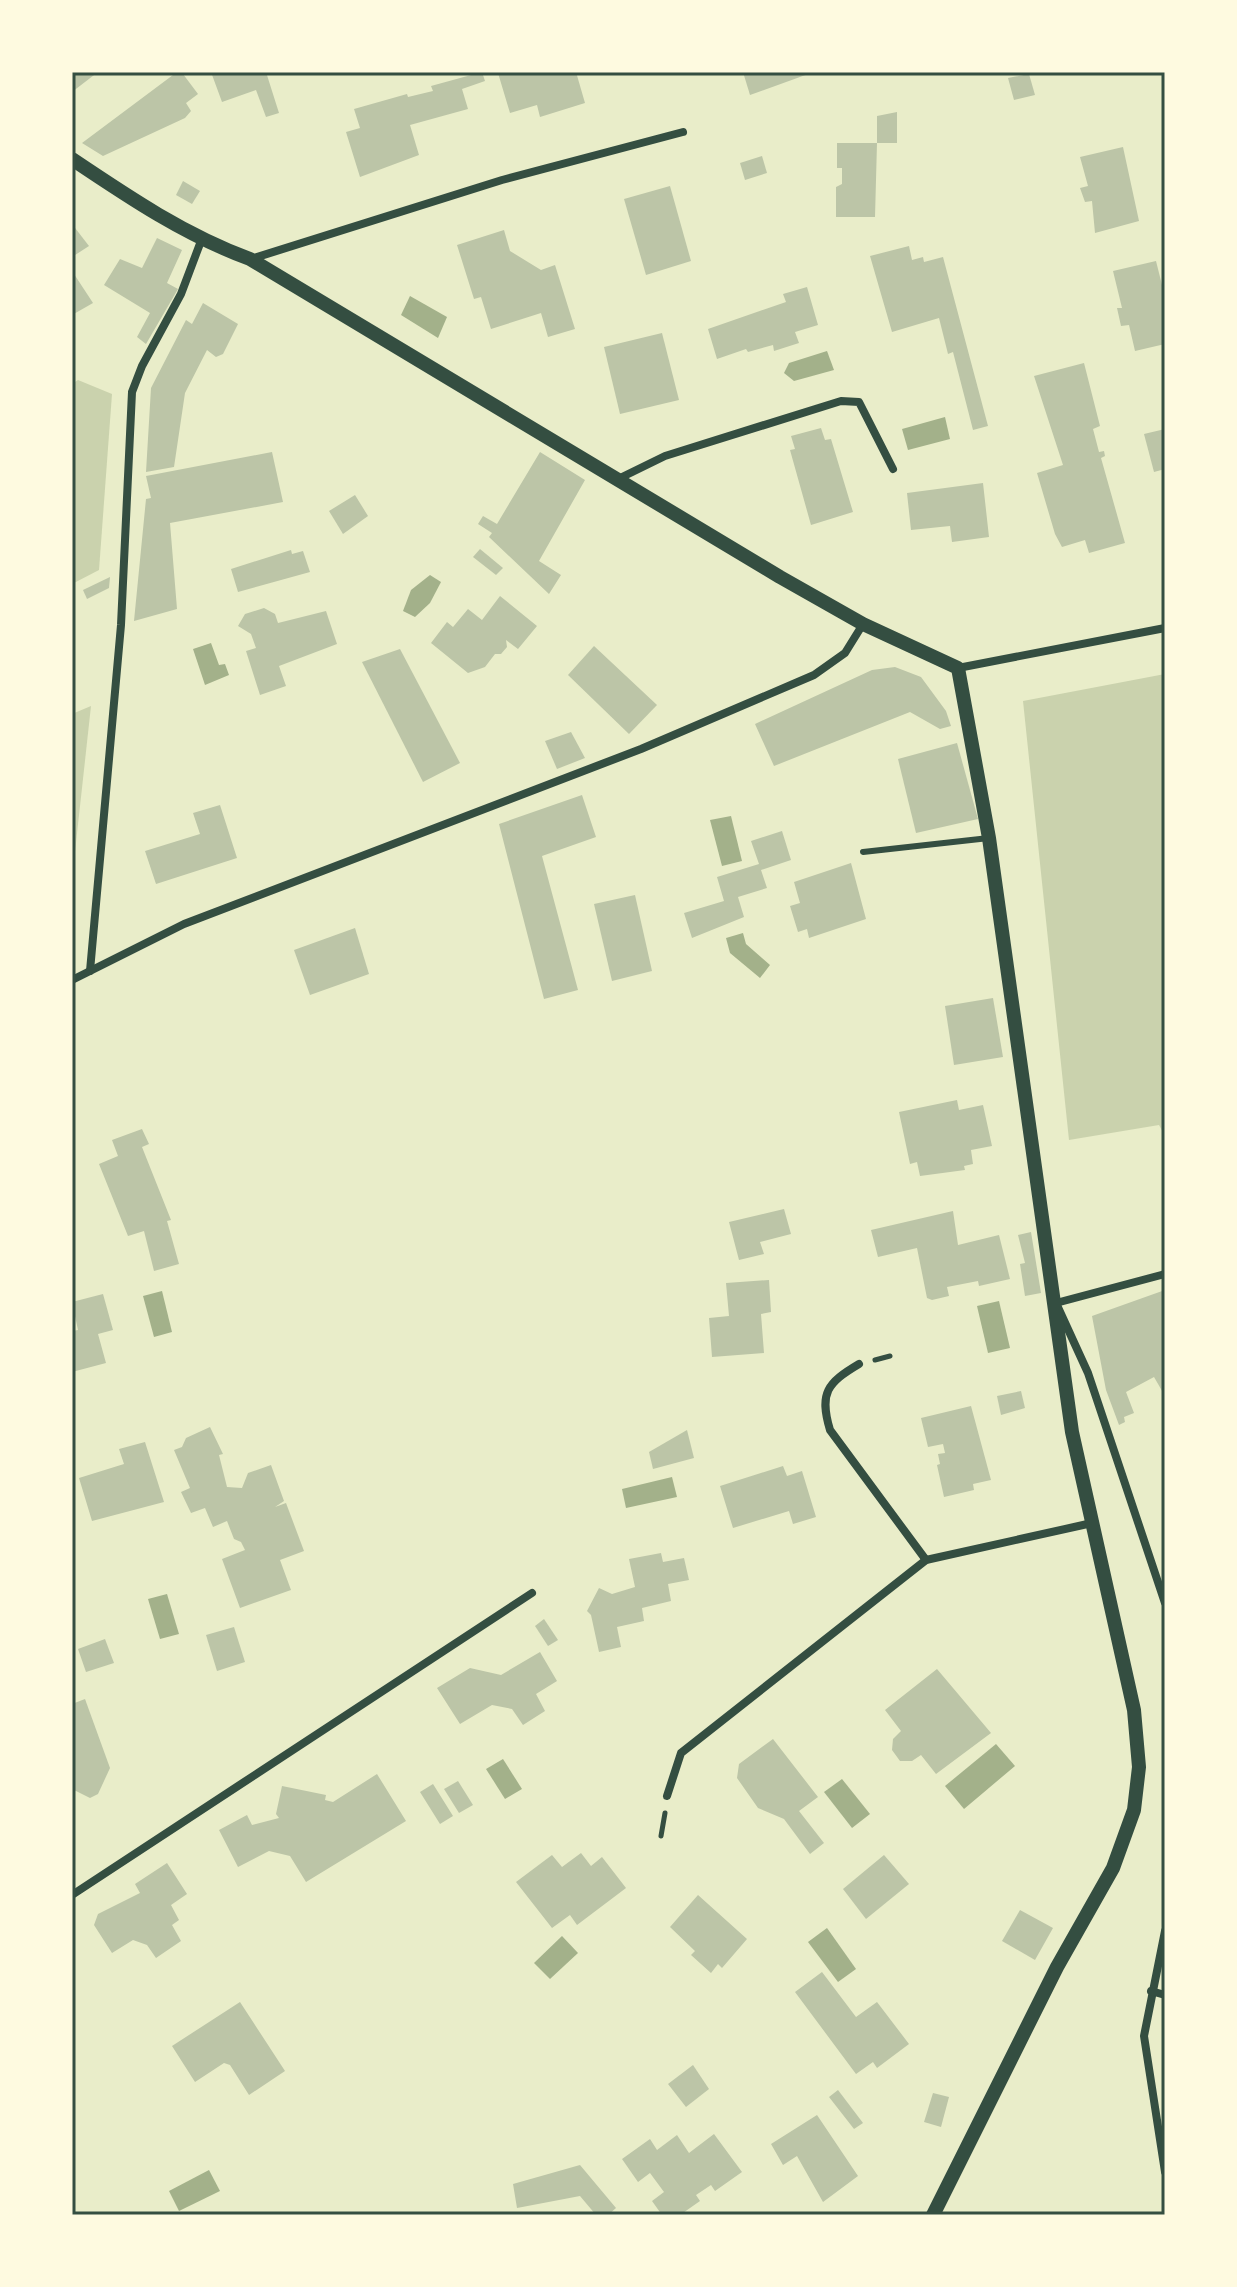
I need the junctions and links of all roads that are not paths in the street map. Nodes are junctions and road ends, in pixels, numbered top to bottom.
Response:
1 (683, 132) dead end
2 (72, 159) edge
3 (201, 241) junction
4 (250, 259) junction
5 (893, 469) dead end
6 (618, 479) junction
7 (863, 624) junction
8 (1165, 628) edge
9 (958, 668) junction
10 (989, 838) junction
11 (863, 852) dead end
12 (90, 971) junction
13 (72, 980) edge
14 (1165, 1274) edge
15 (1056, 1303) junction
16 (859, 1364) dead end
17 (1092, 1523) junction
18 (926, 1560) junction
19 (532, 1593) dead end
20 (1165, 1603) edge
21 (667, 1796) dead end
22 (72, 1895) edge
23 (1165, 1931) edge
24 (1151, 1991) junction
25 (1165, 1995) edge
26 (1165, 2172) edge
27 (933, 2215) edge

1 - 4 street
2 - 3 street
3 - 4 street
3 - 12 street
4 - 6 street
5 - 6 street
6 - 7 street
7 - 9 street
7 - 12 street
8 - 9 street
9 - 10 street
10 - 11 lane
10 - 15 street
12 - 13 street
14 - 15 street
15 - 17 street
15 - 20 street
16 - 18 street
17 - 18 street
17 - 27 street
18 - 21 street
19 - 22 street
23 - 24 street
24 - 25 street
24 - 26 street

